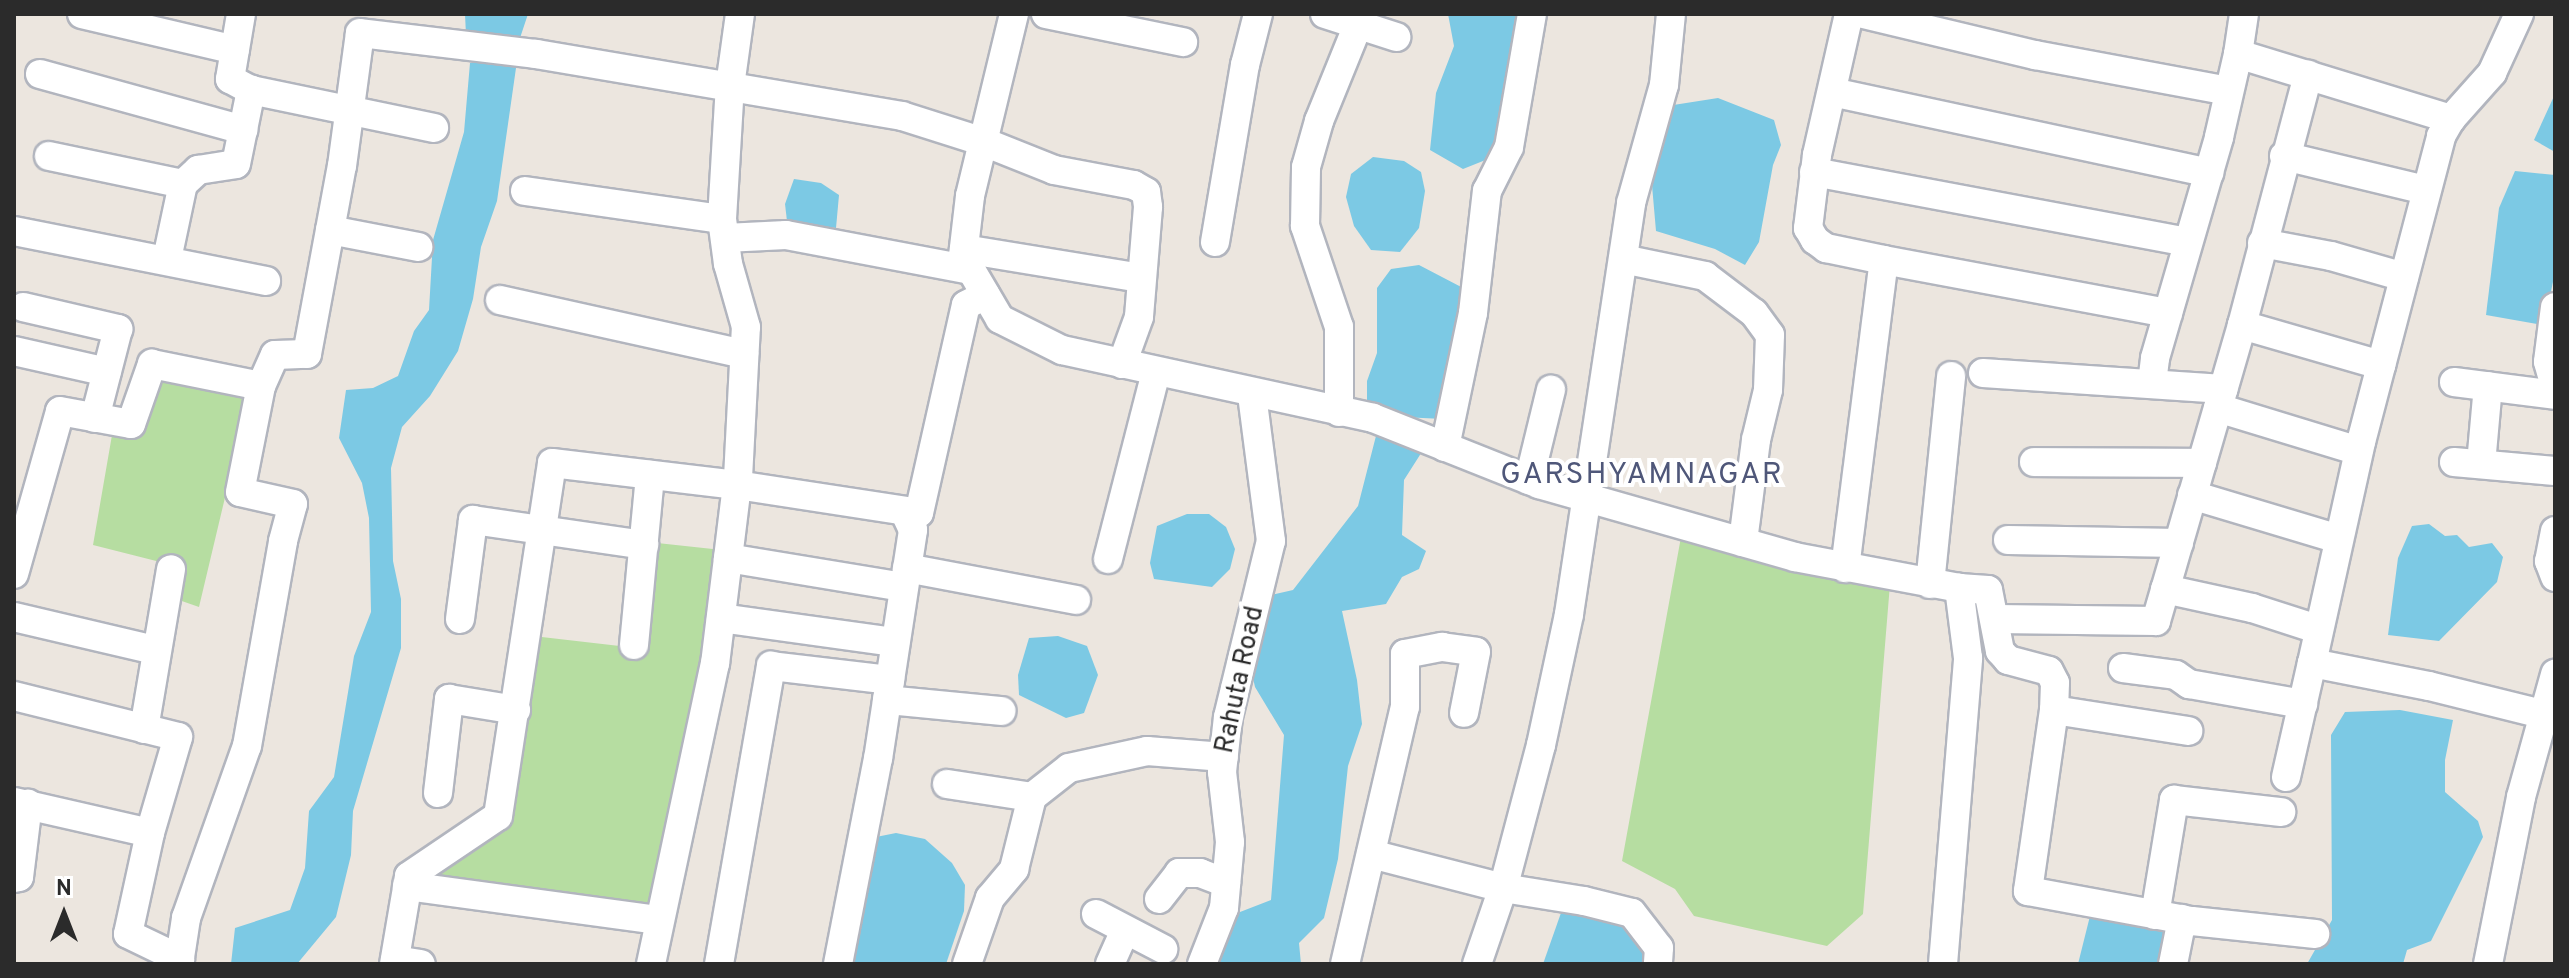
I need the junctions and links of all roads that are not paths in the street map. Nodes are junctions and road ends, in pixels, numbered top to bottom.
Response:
1 (82, 14) edge
2 (241, 14) edge
3 (740, 14) edge
4 (1014, 14) edge
5 (1046, 14) edge
6 (1258, 14) edge
7 (1325, 14) edge
8 (1532, 14) edge
9 (1671, 14) edge
10 (1849, 14) edge
11 (1863, 14) edge
12 (2244, 14) edge
13 (2519, 14) edge
14 (361, 24) edge
15 (1358, 25) junction
16 (1396, 37) dead end
17 (1183, 42) dead end
18 (235, 50) junction
19 (2238, 54) junction
20 (40, 74) dead end
21 (2308, 75) junction
22 (730, 86) junction
23 (251, 90) junction
24 (2229, 91) junction
25 (1832, 92) junction
26 (350, 109) junction
27 (2451, 119) junction
28 (434, 128) dead end
29 (243, 130) junction
30 (984, 142) junction
31 (49, 156) dead end
32 (2284, 156) junction
33 (1814, 172) junction
34 (2209, 173) junction
35 (183, 184) junction
36 (2426, 190) junction
37 (525, 191) dead end
38 (723, 229) junction
39 (330, 230) junction
40 (14, 231) edge
41 (1215, 242) dead end
42 (2188, 242) junction
43 (2262, 243) junction
44 (418, 247) dead end
45 (167, 259) junction
46 (968, 259) junction
47 (1623, 259) junction
48 (1884, 260) junction
49 (2404, 277) junction
50 (1142, 278) junction
51 (266, 281) dead end
52 (986, 295) junction
53 (500, 300) dead end
54 (23, 307) dead end
55 (2555, 307) edge
56 (2168, 313) junction
57 (2242, 325) junction
58 (14, 351) edge
59 (744, 354) junction
60 (1122, 364) junction
61 (2381, 365) junction
62 (107, 372) junction
63 (1156, 372) junction
64 (1983, 373) dead end
65 (1951, 376) dead end
66 (2454, 382) dead end
67 (2152, 383) junction
68 (261, 386) junction
69 (2488, 386) junction
70 (2555, 387) edge
71 (1551, 390) dead end
72 (1252, 395) junction
73 (2555, 395) edge
74 (2221, 398) junction
75 (1339, 412) junction
76 (95, 418) junction
77 (1445, 447) junction
78 (2359, 451) junction
79 (2034, 462) dead end
80 (2202, 463) junction
81 (2555, 471) edge
82 (650, 475) junction
83 (1529, 480) junction
84 (737, 485) junction
85 (2192, 495) junction
86 (1588, 498) junction
87 (904, 511) junction
88 (541, 529) junction
89 (2555, 531) edge
90 (2339, 539) junction
91 (2008, 540) dead end
92 (1743, 542) junction
93 (2179, 543) junction
94 (644, 545) junction
95 (728, 558) junction
96 (1108, 559) dead end
97 (1845, 568) junction
98 (171, 569) dead end
99 (14, 574) edge
100 (2555, 577) edge
101 (905, 578) junction
102 (1930, 584) junction
103 (1959, 588) junction
104 (2165, 589) junction
105 (1076, 600) dead end
106 (14, 617) edge
107 (721, 618) junction
108 (460, 619) dead end
109 (1996, 619) junction
110 (2317, 629) junction
111 (895, 642) junction
112 (634, 645) dead end
113 (155, 650) junction
114 (2312, 663) junction
115 (2123, 668) dead end
116 (2555, 674) edge
117 (888, 690) junction
118 (14, 696) edge
119 (2303, 704) junction
120 (516, 710) junction
121 (2054, 710) junction
122 (1001, 711) dead end
123 (1464, 713) dead end
124 (2546, 715) junction
125 (144, 729) junction
126 (2188, 731) dead end
127 (1224, 757) junction
128 (2286, 777) dead end
129 (947, 784) dead end
130 (438, 793) dead end
131 (1032, 797) junction
132 (21, 803) edge
133 (2281, 812) dead end
134 (150, 833) junction
135 (1371, 854) junction
136 (14, 878) edge
137 (1226, 883) junction
138 (407, 886) junction
139 (1503, 888) junction
140 (1159, 899) dead end
141 (1096, 914) dead end
142 (2169, 917) junction
143 (658, 920) junction
144 (1125, 930) junction
145 (2315, 934) dead end
146 (1163, 949) dead end
147 (179, 962) edge
148 (403, 963) edge
149 (651, 964) edge
150 (719, 964) edge
151 (838, 964) edge
152 (967, 964) edge
153 (1110, 964) edge
154 (1202, 964) edge
155 (1345, 964) edge
156 (1477, 964) edge
157 (1658, 964) edge
158 (1943, 964) edge
159 (2173, 964) edge
160 (2488, 964) edge

1 - 18 street
2 - 18 street
3 - 22 street
4 - 30 street
5 - 17 street
6 - 41 street
7 - 15 street
8 - 77 street
9 - 47 street
10 - 25 street
11 - 24 street
12 - 19 street
13 - 27 street
14 - 22 street
14 - 26 street
15 - 16 street
15 - 75 street
18 - 23 street
19 - 21 street
19 - 24 street
20 - 29 street
21 - 27 street
21 - 32 street
22 - 30 street
22 - 38 street
23 - 26 street
23 - 29 street
24 - 34 street
25 - 33 street
25 - 34 street
26 - 28 street
26 - 39 street
27 - 36 street
29 - 35 street
30 - 46 street
30 - 50 street
31 - 35 street
32 - 36 street
32 - 43 street
33 - 42 street
33 - 48 street
34 - 42 street
35 - 45 street
36 - 49 street
37 - 38 street
38 - 46 street
38 - 59 street
39 - 44 street
39 - 68 street
40 - 45 street
42 - 56 street
43 - 49 street
43 - 57 street
45 - 51 street
46 - 50 street
46 - 52 street
47 - 86 street
47 - 92 street
48 - 56 street
48 - 97 street
49 - 61 street
50 - 60 street
52 - 60 street
52 - 87 street
53 - 59 street
54 - 62 street
55 - 70 street
56 - 67 street
57 - 61 street
57 - 74 street
58 - 62 street
59 - 84 street
60 - 63 street
61 - 78 street
62 - 76 street
63 - 72 street
63 - 96 street
64 - 67 street
65 - 102 street
66 - 69 street
67 - 74 street
68 - 76 street
68 - 147 street
69 - 73 street
69 - 81 street
71 - 83 street
72 - 75 street
72 - 127 street, Rahuta Road
74 - 78 street
74 - 80 street
75 - 77 street
76 - 99 street
77 - 83 street
78 - 90 street
79 - 80 street
80 - 85 street
82 - 84 street
82 - 88 street
82 - 94 street
83 - 86 street
84 - 87 street
84 - 95 street
85 - 90 street
85 - 93 street
86 - 92 street
86 - 139 street
87 - 101 street
88 - 94 street
88 - 108 street
88 - 120 street
89 - 100 street
90 - 110 street
91 - 93 street
92 - 97 street
93 - 104 street
94 - 112 street
95 - 101 street
95 - 107 street
97 - 102 street
98 - 113 street
101 - 105 street
101 - 111 street
102 - 103 street
103 - 109 street
103 - 158 street
104 - 109 street
104 - 110 street
106 - 113 street
107 - 111 street
107 - 143 street
109 - 121 street
110 - 114 street
111 - 117 street
113 - 125 street
114 - 119 street
114 - 124 street
115 - 119 street
116 - 124 street
117 - 122 street
117 - 150 street
117 - 151 street
118 - 125 street
119 - 128 street
120 - 130 street
120 - 138 street
121 - 126 street
121 - 142 street
123 - 135 street
124 - 160 street
125 - 134 street
127 - 131 street
127 - 137 street, Rahuta Road
129 - 131 street
131 - 152 street
132 - 134 street
132 - 136 street
133 - 142 street
134 - 147 street
135 - 139 street
135 - 155 street
137 - 140 street
137 - 154 street, Rahuta Road
138 - 143 street
138 - 148 street
139 - 156 street
139 - 157 street
141 - 144 street
142 - 145 street
142 - 159 street
143 - 149 street
144 - 146 street
144 - 153 street

